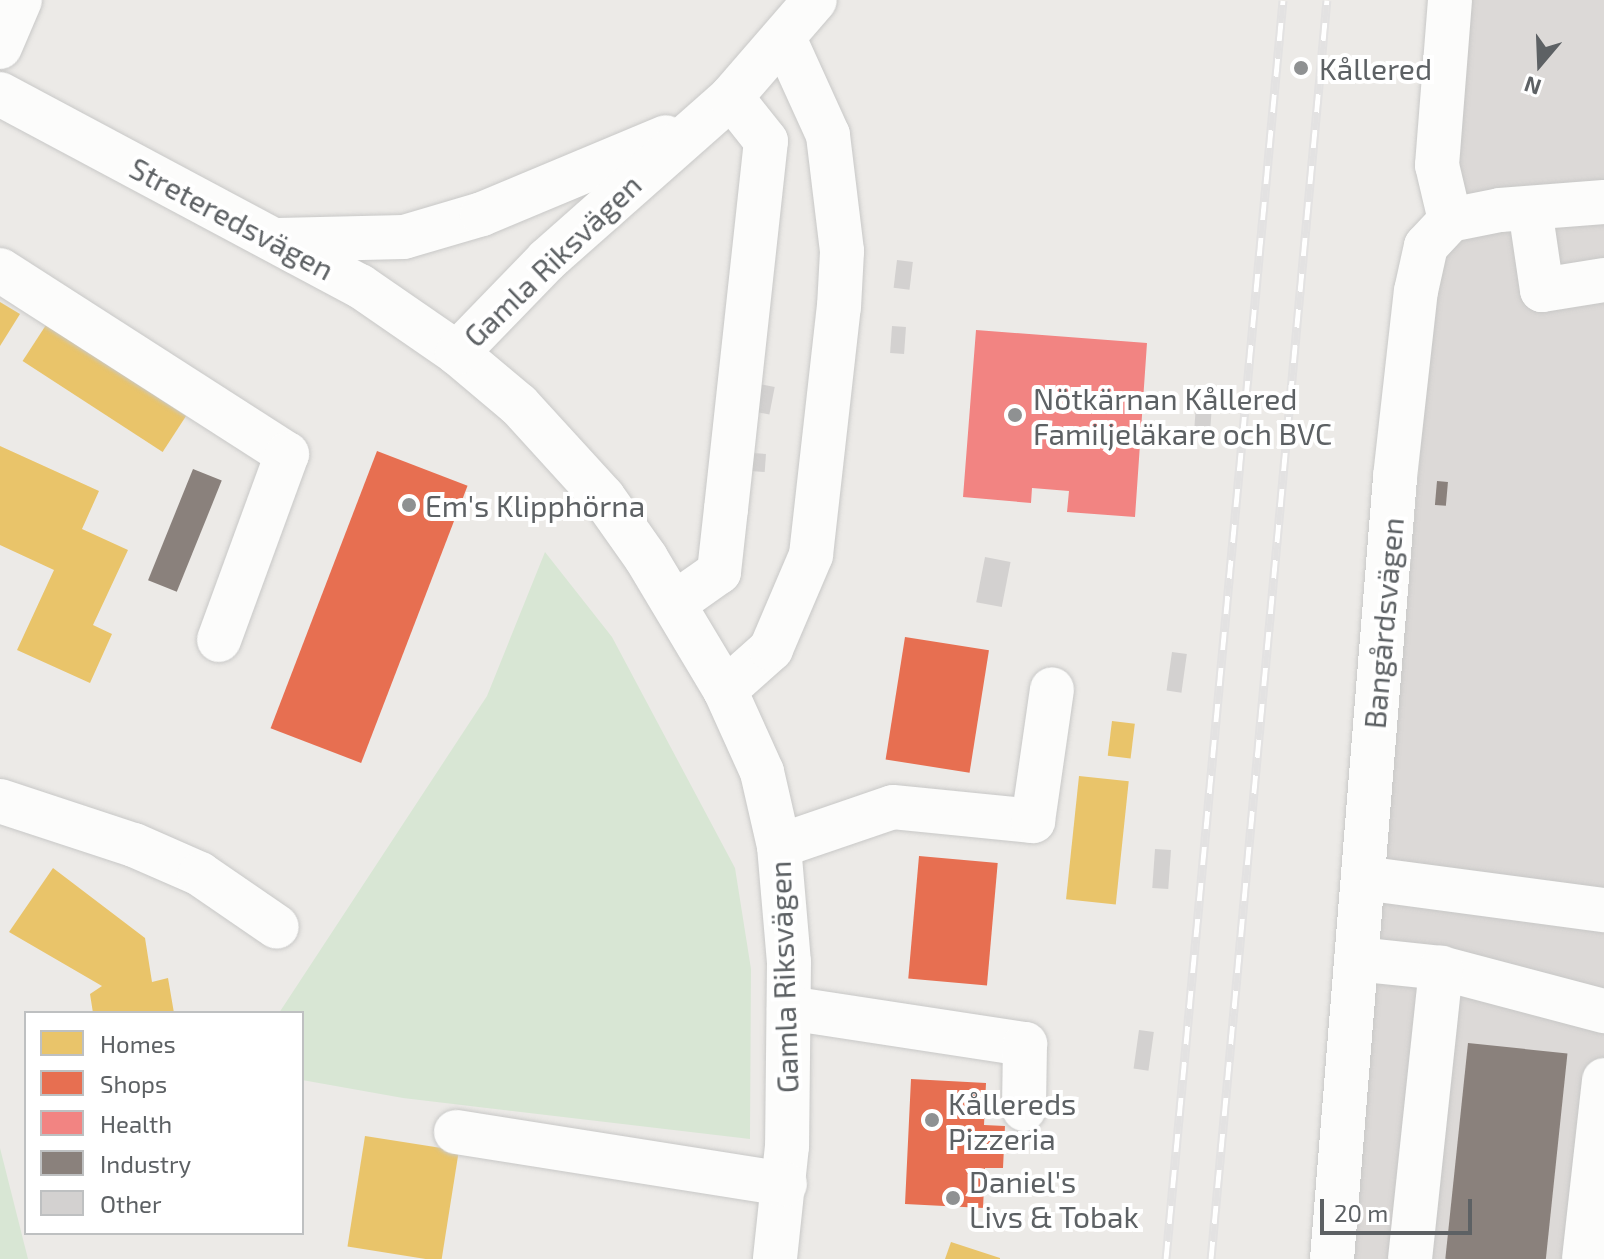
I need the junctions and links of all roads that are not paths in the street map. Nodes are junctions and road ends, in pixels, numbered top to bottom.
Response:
1 (20, 0) edge
2 (815, 0) edge
3 (1450, 0) edge
4 (785, 40) junction
5 (0, 47) edge
6 (0, 94) edge
7 (731, 97) junction
8 (688, 131) junction
9 (1604, 202) edge
10 (1530, 209) junction
11 (1450, 220) junction
12 (271, 240) junction
13 (0, 270) edge
14 (1604, 280) edge
15 (457, 353) junction
16 (675, 603) junction
17 (219, 640) dead end
18 (1052, 689) dead end
19 (725, 690) junction
20 (0, 801) edge
21 (779, 846) junction
22 (1363, 878) junction
23 (1604, 910) edge
24 (277, 927) dead end
25 (1356, 959) junction
26 (1441, 968) junction
27 (789, 1008) junction
28 (1604, 1011) edge
29 (1604, 1080) edge
30 (1024, 1109) dead end
31 (456, 1132) dead end
32 (785, 1184) junction
33 (775, 1259) edge
34 (1332, 1259) edge
35 (1410, 1259) edge
36 (1584, 1259) edge

1 - 5 street
2 - 4 street, Gamla Riksvägen
3 - 11 street
4 - 7 street, Gamla Riksvägen
4 - 19 street
6 - 12 street, Streteredsvägen
7 - 8 street, Gamla Riksvägen
7 - 16 street
8 - 12 street, Gamla Riksvägen
8 - 15 street, Gamla Riksvägen
9 - 10 street
10 - 11 street
10 - 14 street
11 - 22 street, Bangårdsvägen
12 - 15 street, Streteredsvägen
13 - 17 street
15 - 16 street, Gamla Riksvägen
16 - 19 street, Gamla Riksvägen
18 - 21 street
19 - 21 street, Gamla Riksvägen
20 - 24 street
21 - 27 street, Gamla Riksvägen
22 - 23 street
22 - 25 street, Bangårdsvägen
25 - 26 street
25 - 34 street, Bangårdsvägen
26 - 28 street
26 - 35 street
27 - 30 street
27 - 32 street, Gamla Riksvägen
29 - 36 street
31 - 32 street
32 - 33 street, Gamla Riksvägen

